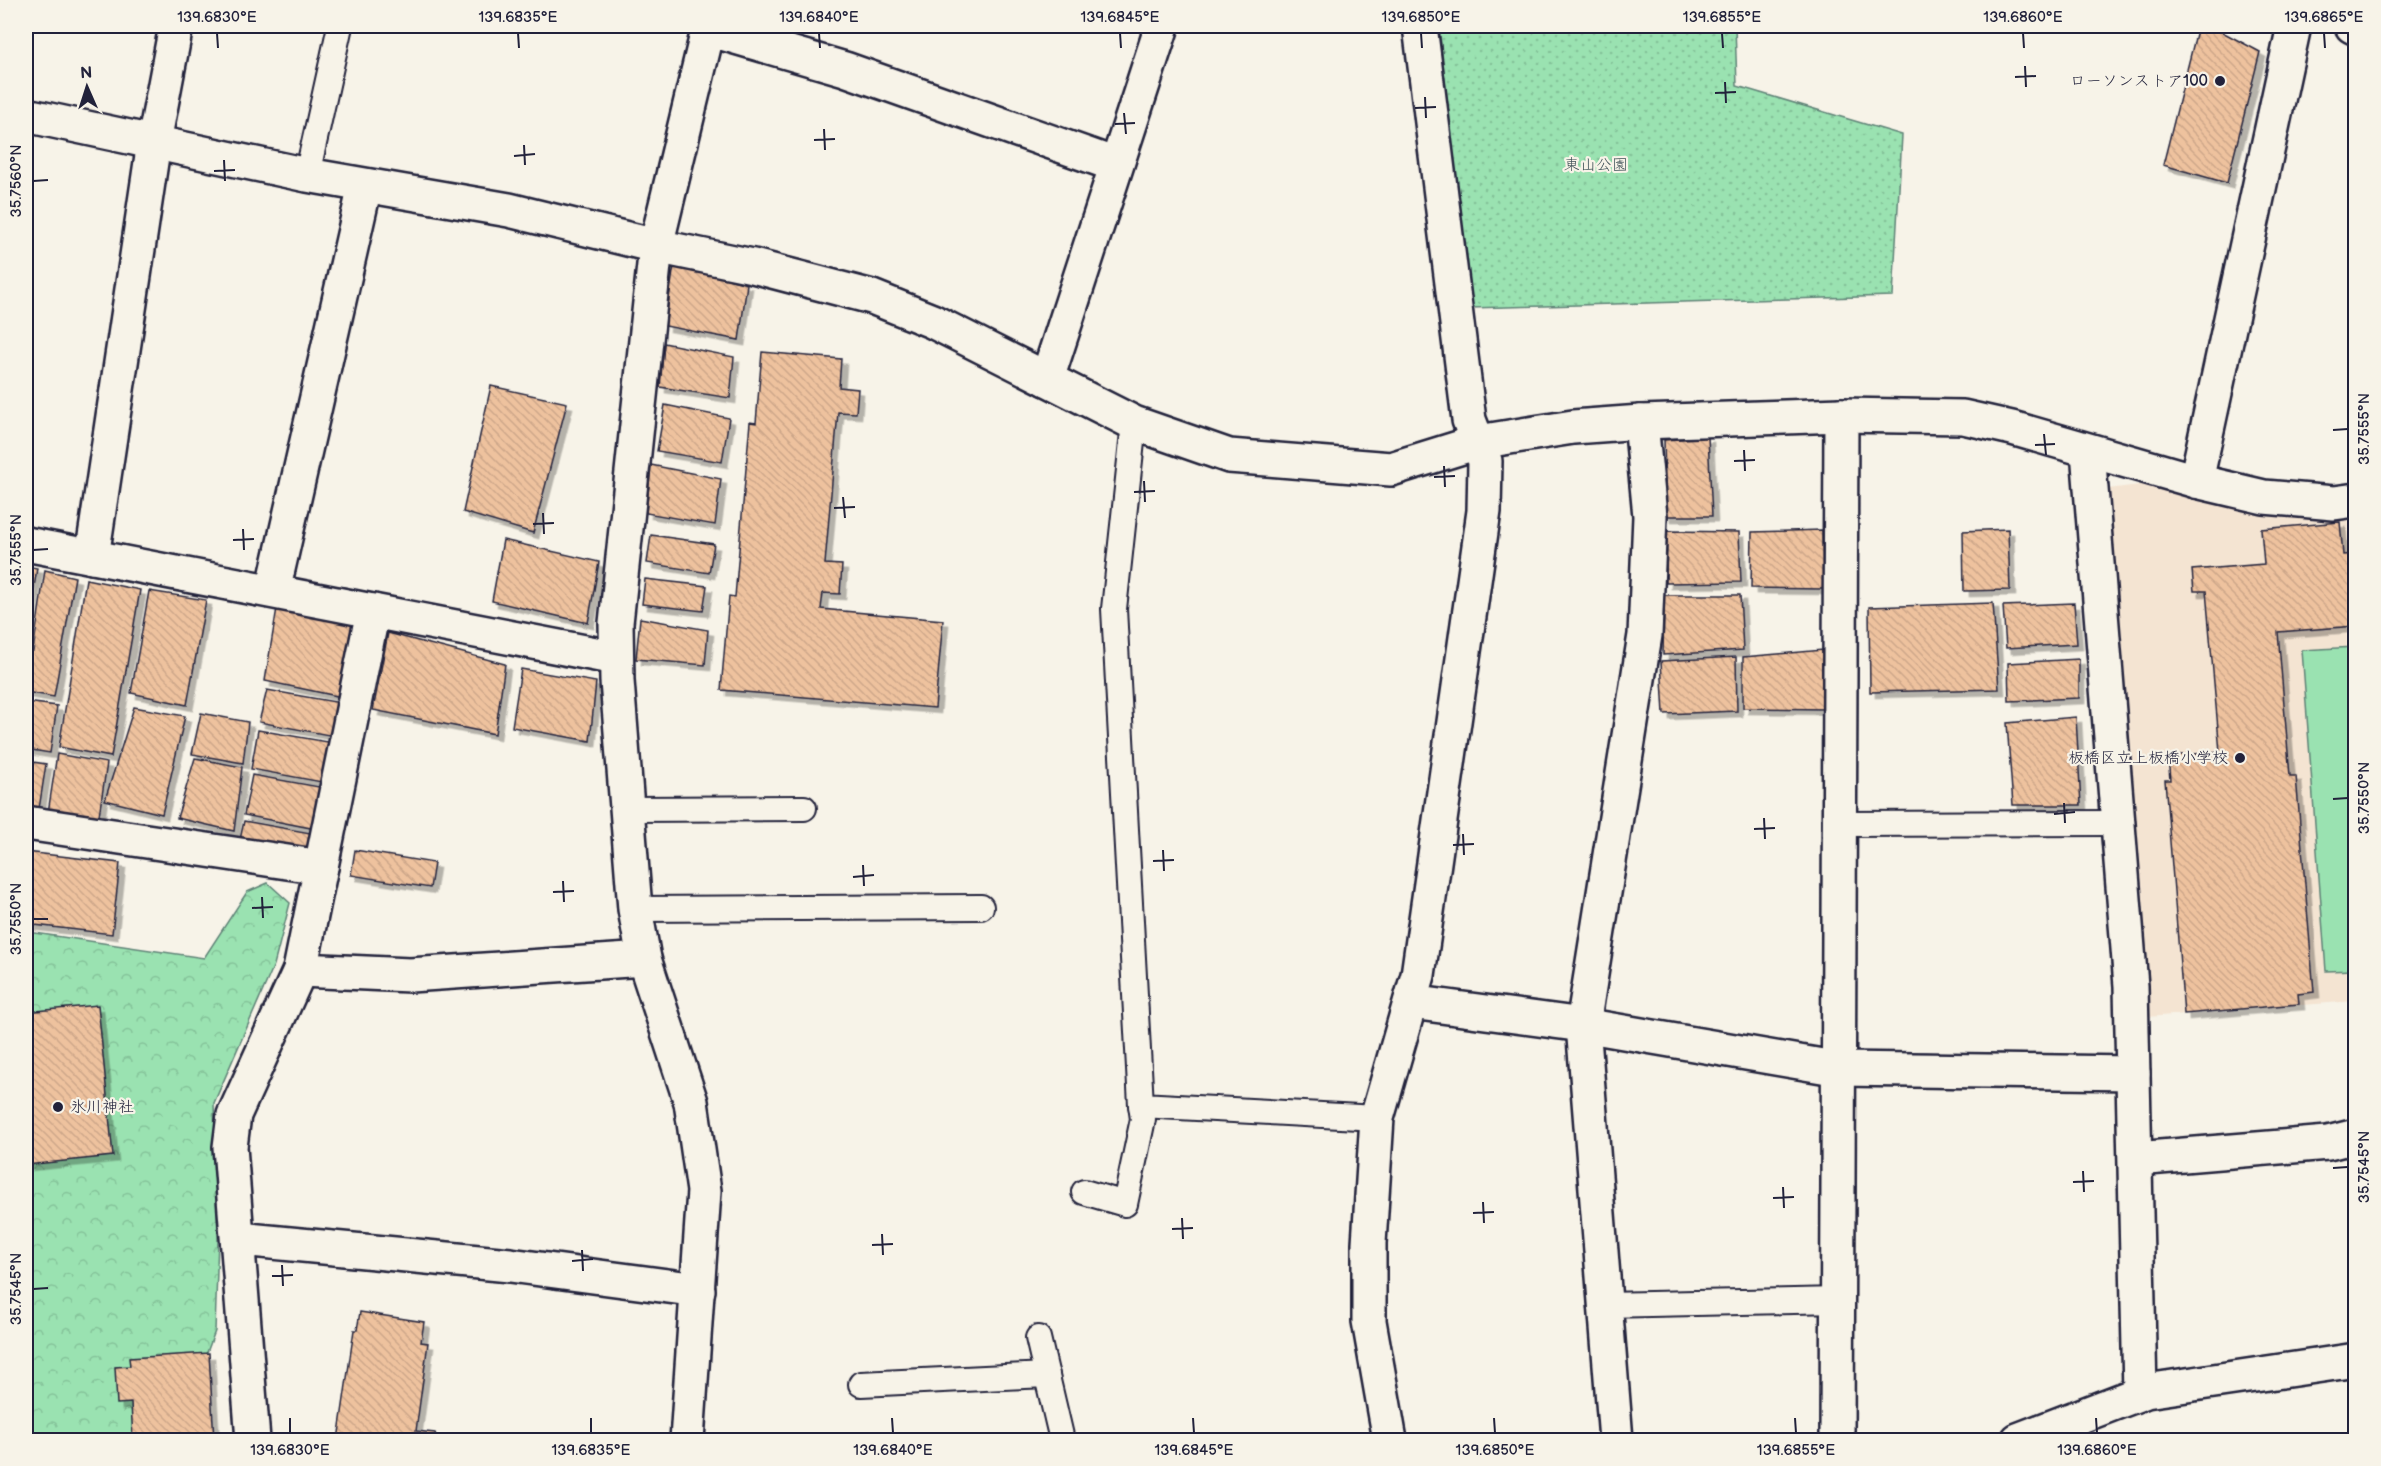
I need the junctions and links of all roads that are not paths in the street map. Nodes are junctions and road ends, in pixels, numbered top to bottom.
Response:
1 (176, 26) edge
2 (340, 26) edge
3 (1162, 26) edge
4 (1420, 26) edge
5 (2294, 26) edge
6 (709, 27) edge
7 (26, 116) edge
8 (153, 142) junction
9 (1116, 165) junction
10 (307, 175) junction
11 (365, 186) junction
12 (656, 246) junction
13 (1047, 379) junction
14 (1841, 415) junction
15 (1641, 422) junction
16 (1134, 423) junction
17 (1478, 442) junction
18 (2088, 451) junction
19 (2196, 481) junction
20 (2355, 500) edge
21 (26, 544) edge
22 (92, 557) junction
23 (273, 591) junction
24 (373, 611) junction
25 (616, 658) junction
26 (804, 808) dead end
27 (629, 809) junction
28 (26, 823) edge
29 (2118, 823) junction
30 (1840, 824) junction
31 (321, 867) junction
32 (981, 907) dead end
33 (635, 909) junction
34 (644, 959) junction
35 (300, 970) junction
36 (1411, 1002) junction
37 (1583, 1025) junction
38 (1840, 1069) junction
39 (2133, 1073) junction
40 (1141, 1105) junction
41 (1377, 1118) junction
42 (2355, 1136) edge
43 (2136, 1159) junction
44 (1084, 1192) dead end
45 (239, 1239) junction
46 (698, 1290) junction
47 (1839, 1300) junction
48 (1605, 1305) junction
49 (1038, 1338) dead end
50 (2355, 1360) edge
51 (1047, 1375) junction
52 (861, 1384) dead end
53 (2140, 1393) junction
54 (253, 1440) edge
55 (687, 1440) edge
56 (1062, 1440) edge
57 (1390, 1440) edge
58 (1616, 1440) edge
59 (1837, 1440) edge
60 (2018, 1440) edge

1 - 8 street
2 - 10 lane
3 - 9 street
4 - 17 street
5 - 19 street
6 - 9 street
6 - 12 street
7 - 8 street
8 - 10 street
8 - 22 street
9 - 13 street
10 - 11 street
11 - 12 street
11 - 23 street
12 - 13 street
12 - 25 street
13 - 16 street
14 - 15 street
14 - 18 street
14 - 30 street
15 - 17 street
15 - 37 street
16 - 17 street
16 - 40 lane
17 - 36 street
18 - 19 street
18 - 29 street
19 - 20 street
21 - 22 street
22 - 23 street
23 - 24 street
24 - 25 street
24 - 31 street
25 - 27 street
26 - 27 lane
27 - 33 street
28 - 31 street
29 - 30 lane
29 - 39 street
30 - 38 street
31 - 35 street
32 - 33 lane
33 - 34 street
34 - 35 street
34 - 46 street
35 - 45 street
36 - 37 street
36 - 41 street
37 - 38 street
37 - 48 street
38 - 39 street
38 - 47 street
39 - 43 street
40 - 41 lane
40 - 44 lane
41 - 57 street
42 - 43 street
43 - 53 street
45 - 46 street
45 - 54 street
46 - 55 street
47 - 48 lane
47 - 59 street
48 - 58 street
49 - 51 lane
50 - 53 street
51 - 52 lane
51 - 56 lane
53 - 60 street

